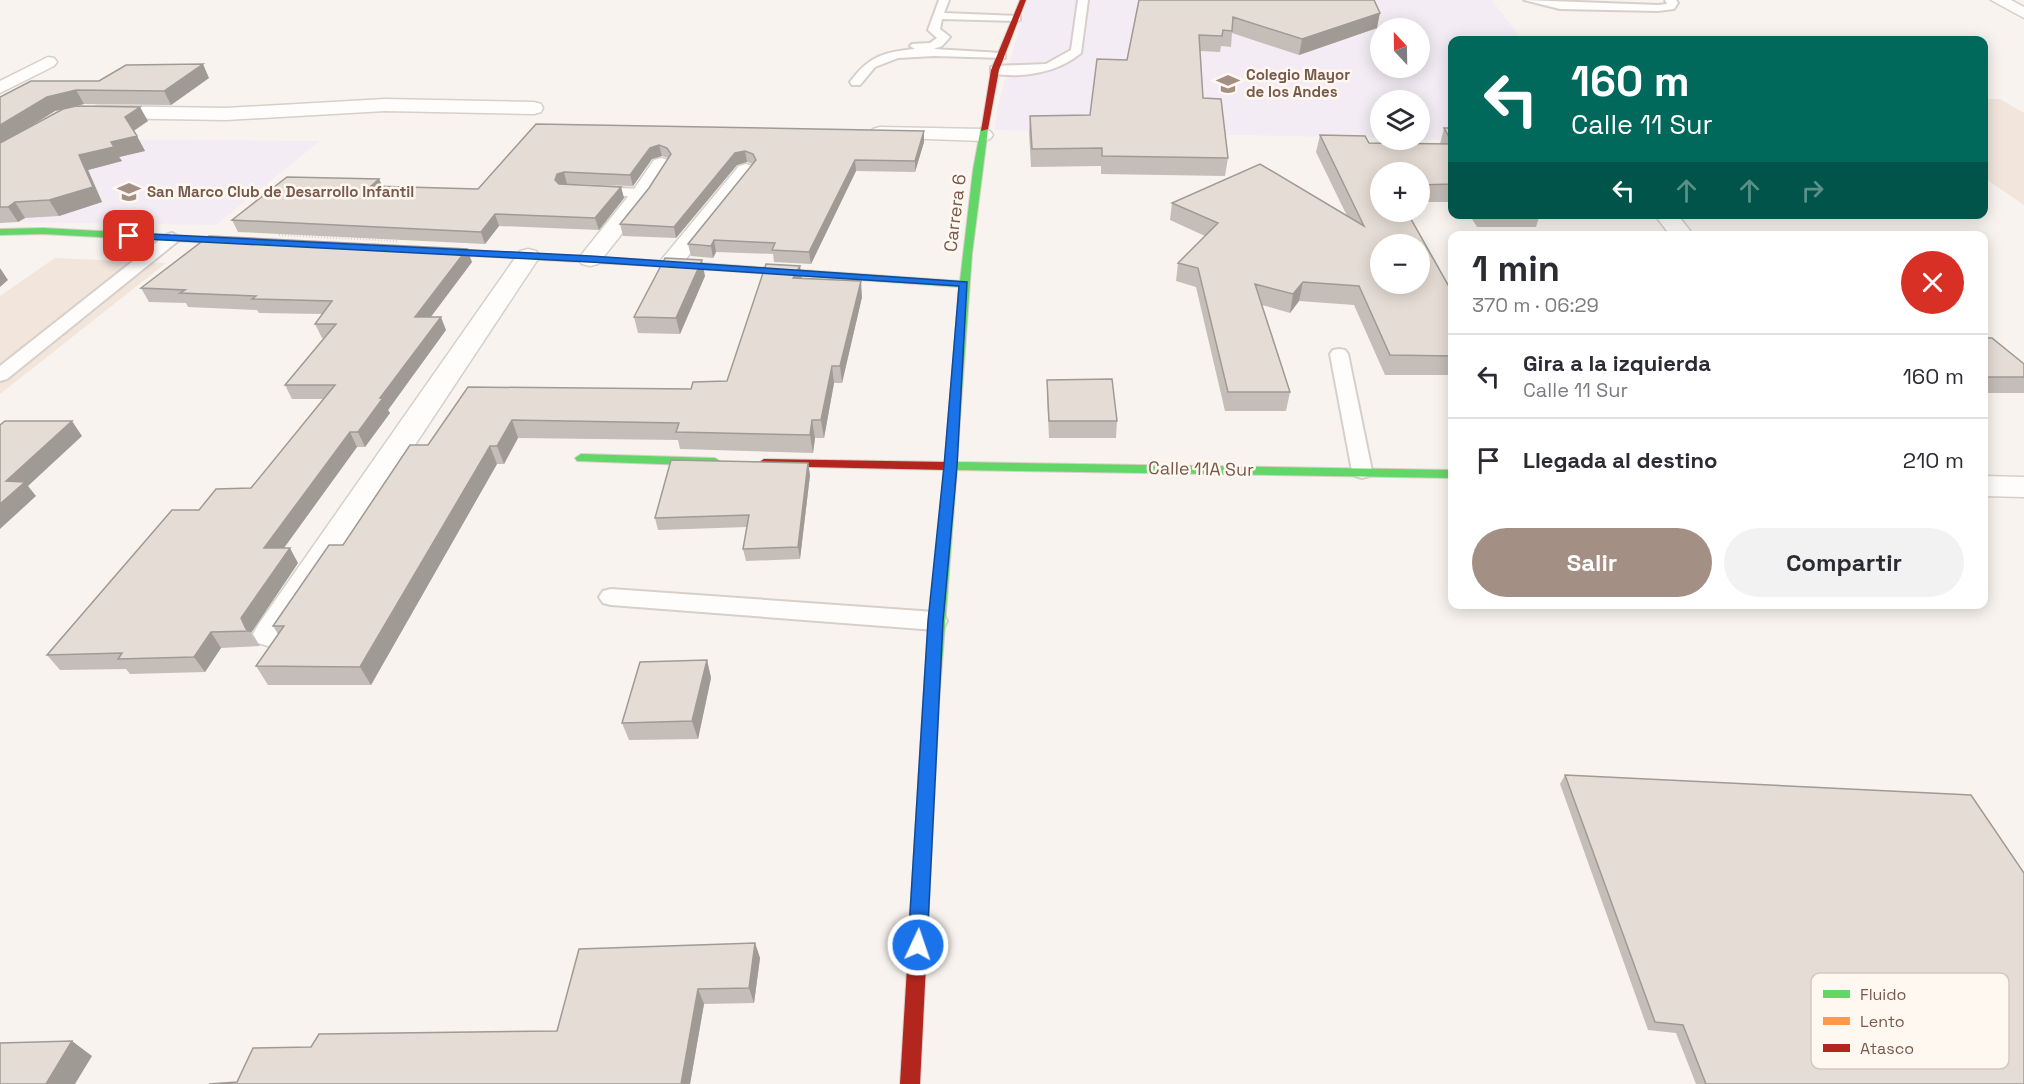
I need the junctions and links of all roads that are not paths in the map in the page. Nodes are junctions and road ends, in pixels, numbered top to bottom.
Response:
1 (944, 0) edge
2 (1023, 0) edge
3 (1083, 0) edge
4 (1529, 0) edge
5 (1670, 0) edge
6 (1999, 0) edge
7 (2024, 13) edge
8 (938, 16) junction
9 (1016, 18) junction
10 (906, 46) junction
11 (923, 52) junction
12 (891, 56) junction
13 (1000, 56) junction
14 (48, 62) dead end
15 (995, 70) junction
16 (856, 82) dead end
17 (0, 88) edge
18 (534, 108) dead end
19 (77, 113) edge
20 (865, 133) edge
21 (983, 135) junction
22 (661, 164) edge
23 (746, 170) edge
24 (578, 191) edge
25 (642, 193) junction
26 (1669, 219) edge
27 (1679, 231) edge
28 (0, 232) edge
29 (172, 238) junction
30 (267, 243) edge
31 (410, 250) edge
32 (528, 256) junction
33 (591, 259) junction
34 (670, 264) junction
35 (964, 284) junction
36 (1339, 354) dead end
37 (0, 375) edge
38 (581, 458) dead end
39 (731, 462) edge
40 (754, 463) edge
41 (951, 466) junction
42 (1362, 471) junction
43 (1448, 474) edge
44 (1988, 486) edge
45 (2024, 487) edge
46 (612, 597) dead end
47 (935, 621) junction
48 (270, 634) dead end
49 (910, 1084) edge

1 - 8 lane
2 - 9 main road, Carrera 6
3 - 15 lane
4 - 5 lane
6 - 7 street
8 - 9 lane
8 - 10 lane
9 - 13 main road, Carrera 6
10 - 11 lane
10 - 12 lane
11 - 12 lane
11 - 13 lane
12 - 16 lane
13 - 15 main road, Carrera 6
14 - 17 street
15 - 21 main road, Carrera 6
18 - 19 street
20 - 21 street
21 - 35 main road, Carrera 6
22 - 25 street
23 - 34 street
24 - 25 lane
25 - 33 street
26 - 27 street
28 - 29 main road
29 - 30 main road
29 - 37 lane
31 - 32 main road
32 - 33 main road
32 - 48 street
33 - 34 main road
34 - 35 main road
35 - 41 main road, Carrera 6
36 - 42 lane
38 - 39 main road
40 - 41 main road, Calle 11A Sur
41 - 42 main road, Calle 11A Sur
41 - 47 main road, Carrera 6
42 - 43 main road, Calle 11A Sur
44 - 45 street
46 - 47 lane
47 - 49 main road, Carrera 6

